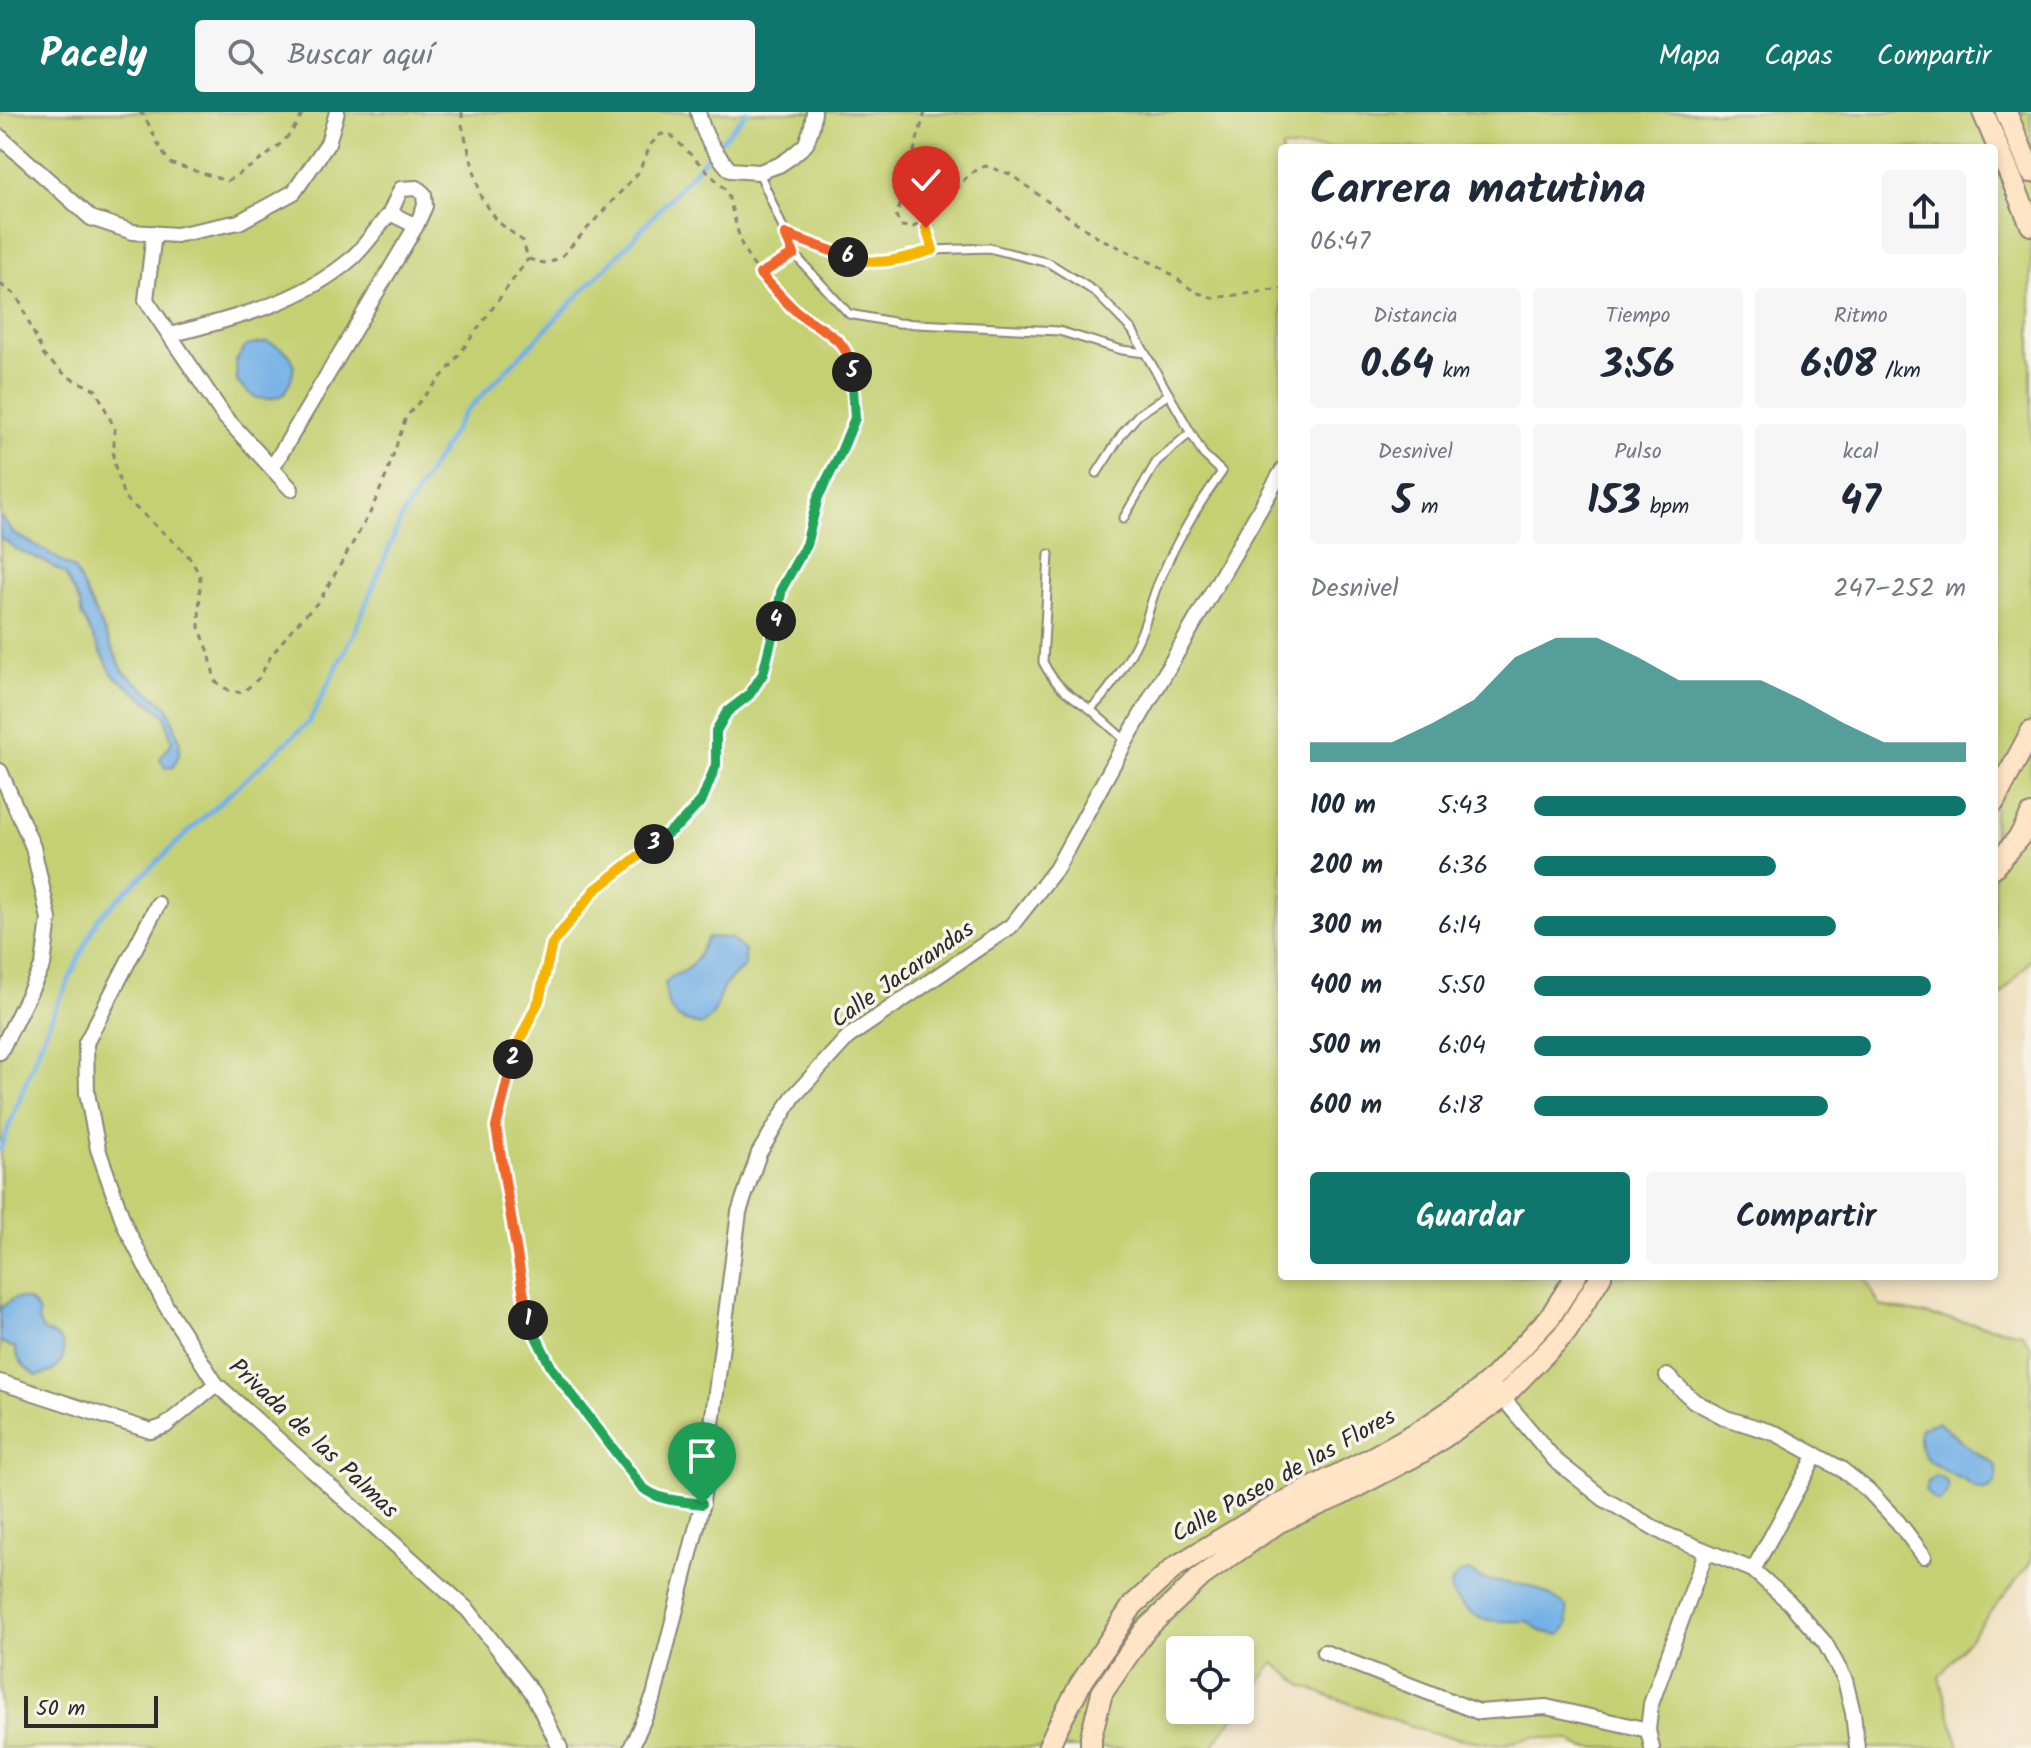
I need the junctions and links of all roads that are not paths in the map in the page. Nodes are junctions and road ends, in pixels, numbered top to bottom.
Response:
1 (337, 112) edge
2 (698, 112) edge
3 (814, 112) edge
4 (1983, 112) edge
5 (2006, 112) edge
6 (0, 137) edge
7 (1997, 144) edge
8 (1998, 147) edge
9 (759, 172) junction
10 (2031, 172) edge
11 (390, 213) junction
12 (2031, 225) edge
13 (416, 226) junction
14 (154, 233) junction
15 (785, 234) junction
16 (170, 335) junction
17 (1145, 353) junction
18 (1169, 394) junction
19 (1190, 433) junction
20 (272, 468) junction
21 (1097, 473) dead end
22 (1278, 478) edge
23 (291, 489) dead end
24 (1123, 519) dead end
25 (1049, 554) dead end
26 (1090, 709) junction
27 (2031, 732) edge
28 (1126, 741) junction
29 (0, 771) edge
30 (1998, 794) edge
31 (2031, 815) edge
32 (1998, 862) edge
33 (158, 904) dead end
34 (0, 1052) edge
35 (1573, 1280) edge
36 (1599, 1280) edge
37 (1667, 1376) dead end
38 (0, 1382) edge
39 (216, 1384) junction
40 (1496, 1389) junction
41 (1816, 1455) junction
42 (1706, 1552) junction
43 (1924, 1556) dead end
44 (1753, 1570) junction
45 (1324, 1652) dead end
46 (1648, 1730) junction
47 (560, 1748) edge
48 (631, 1748) edge
49 (1048, 1748) edge
50 (1091, 1748) edge
51 (1652, 1748) edge
52 (1857, 1748) edge

1 - 14 street
2 - 9 street
3 - 9 street
4 - 7 street
5 - 10 street
6 - 14 street
8 - 12 street
9 - 15 lane
11 - 13 street
11 - 13 street
11 - 16 street
13 - 20 street
14 - 16 street
15 - 17 lane
15 - 17 lane
16 - 20 street
17 - 18 lane
18 - 19 lane
18 - 21 lane
19 - 24 lane
19 - 26 lane
20 - 23 street
22 - 28 street, Calle Jacarandas
25 - 26 lane
26 - 28 lane
27 - 30 street
28 - 48 street, Calle Jacarandas
29 - 34 street
31 - 32 street
33 - 39 street, Privada de las Palmas
35 - 40 street, Calle Paseo de las Flores
36 - 40 street, Calle Paseo de las Flores
37 - 41 street
38 - 39 street
39 - 47 street, Privada de las Palmas
40 - 42 street
40 - 49 street, Calle Paseo de las Flores
40 - 50 street, Calle Paseo de las Flores
41 - 43 street
41 - 44 street
42 - 44 street
42 - 46 street
44 - 52 street
45 - 46 street
46 - 51 street

